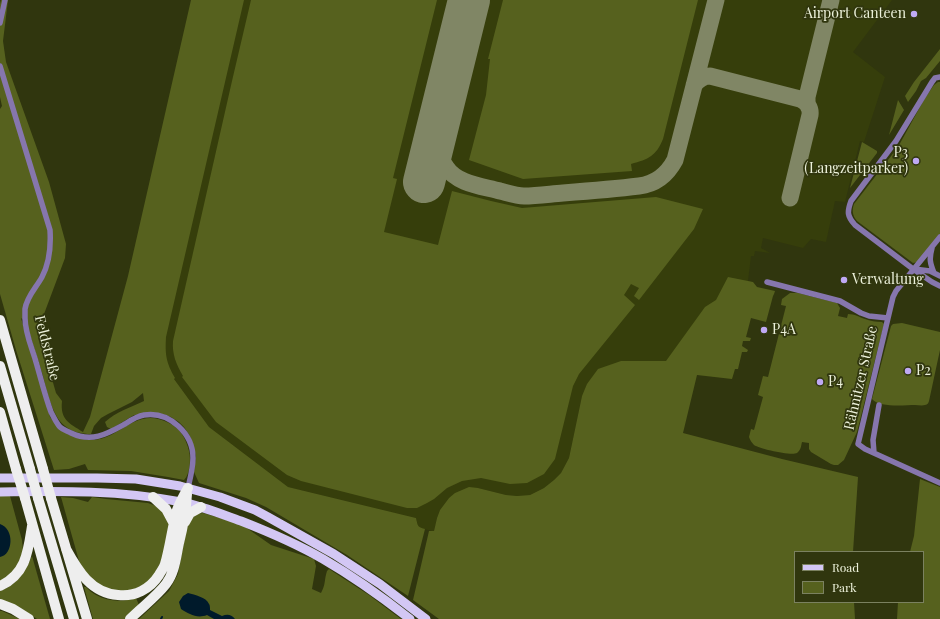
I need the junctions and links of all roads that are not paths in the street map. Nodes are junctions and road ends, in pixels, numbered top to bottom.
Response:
1 (4, 0) edge
2 (0, 23) edge
3 (0, 66) edge
4 (940, 77) edge
5 (940, 236) edge
6 (932, 246) junction
7 (913, 269) junction
8 (934, 273) junction
9 (940, 276) edge
10 (767, 282) dead end
11 (940, 286) edge
12 (888, 318) junction
13 (0, 320) edge
14 (0, 366) edge
15 (879, 405) dead end
16 (0, 412) edge
17 (874, 453) junction
18 (0, 478) edge
19 (940, 483) edge
20 (188, 488) junction
21 (0, 492) edge
22 (153, 497) junction
23 (184, 502) junction
24 (201, 507) junction
25 (32, 522) junction
26 (179, 524) junction
27 (66, 549) junction
28 (0, 586) edge
29 (0, 604) edge
30 (29, 619) edge
31 (59, 619) edge
32 (74, 619) edge
33 (87, 619) edge
34 (130, 619) edge
35 (410, 619) edge
36 (426, 619) edge

1 - 2 street
3 - 20 street, Feldstraße
4 - 7 street
5 - 6 street, Rähnitzer Straße
6 - 7 street, Rähnitzer Straße
6 - 8 street
7 - 8 street
7 - 11 street
7 - 12 street, Rähnitzer Straße
8 - 9 street
10 - 12 street, Rähnitzer Straße
12 - 17 street, Rähnitzer Straße
13 - 27 highway, bridge
14 - 32 highway, bridge
15 - 17 street
16 - 25 highway, bridge
17 - 19 street
18 - 20 main road
20 - 23 highway
20 - 36 main road
21 - 22 main road
22 - 23 main road
22 - 26 highway
23 - 24 main road
23 - 26 highway
24 - 26 highway
24 - 35 main road
25 - 28 highway
25 - 31 highway
26 - 27 highway
26 - 34 highway
27 - 33 highway
29 - 30 highway

